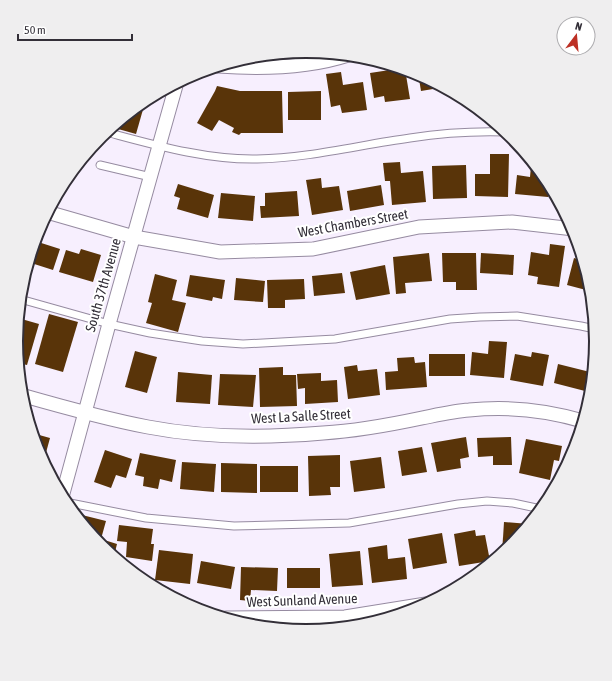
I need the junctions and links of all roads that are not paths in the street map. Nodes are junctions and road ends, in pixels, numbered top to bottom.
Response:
1 (332, 59) edge
2 (236, 66) edge
3 (175, 90) edge
4 (497, 132) edge
5 (113, 134) edge
6 (159, 147) junction
7 (100, 165) dead end
8 (151, 177) junction
9 (53, 214) edge
10 (565, 228) edge
11 (134, 237) junction
12 (26, 301) edge
13 (109, 324) junction
14 (588, 328) edge
15 (29, 398) edge
16 (85, 413) junction
17 (577, 420) edge
18 (65, 488) edge
19 (75, 504) edge
20 (535, 508) edge
21 (393, 609) edge
22 (250, 618) edge

1 - 2 street
3 - 6 street, South 37th Avenue
4 - 6 lane
5 - 6 lane
6 - 8 street, South 37th Avenue
7 - 8 lane
8 - 11 street, South 37th Avenue
9 - 11 street, West Chambers Street
10 - 11 street, West Chambers Street
11 - 13 street, South 37th Avenue
12 - 13 lane
13 - 14 lane
13 - 16 street, South 37th Avenue
15 - 16 street, West La Salle Street
16 - 17 street, West La Salle Street
16 - 18 street, South 37th Avenue
19 - 20 lane
21 - 22 street, West Sunland Avenue

